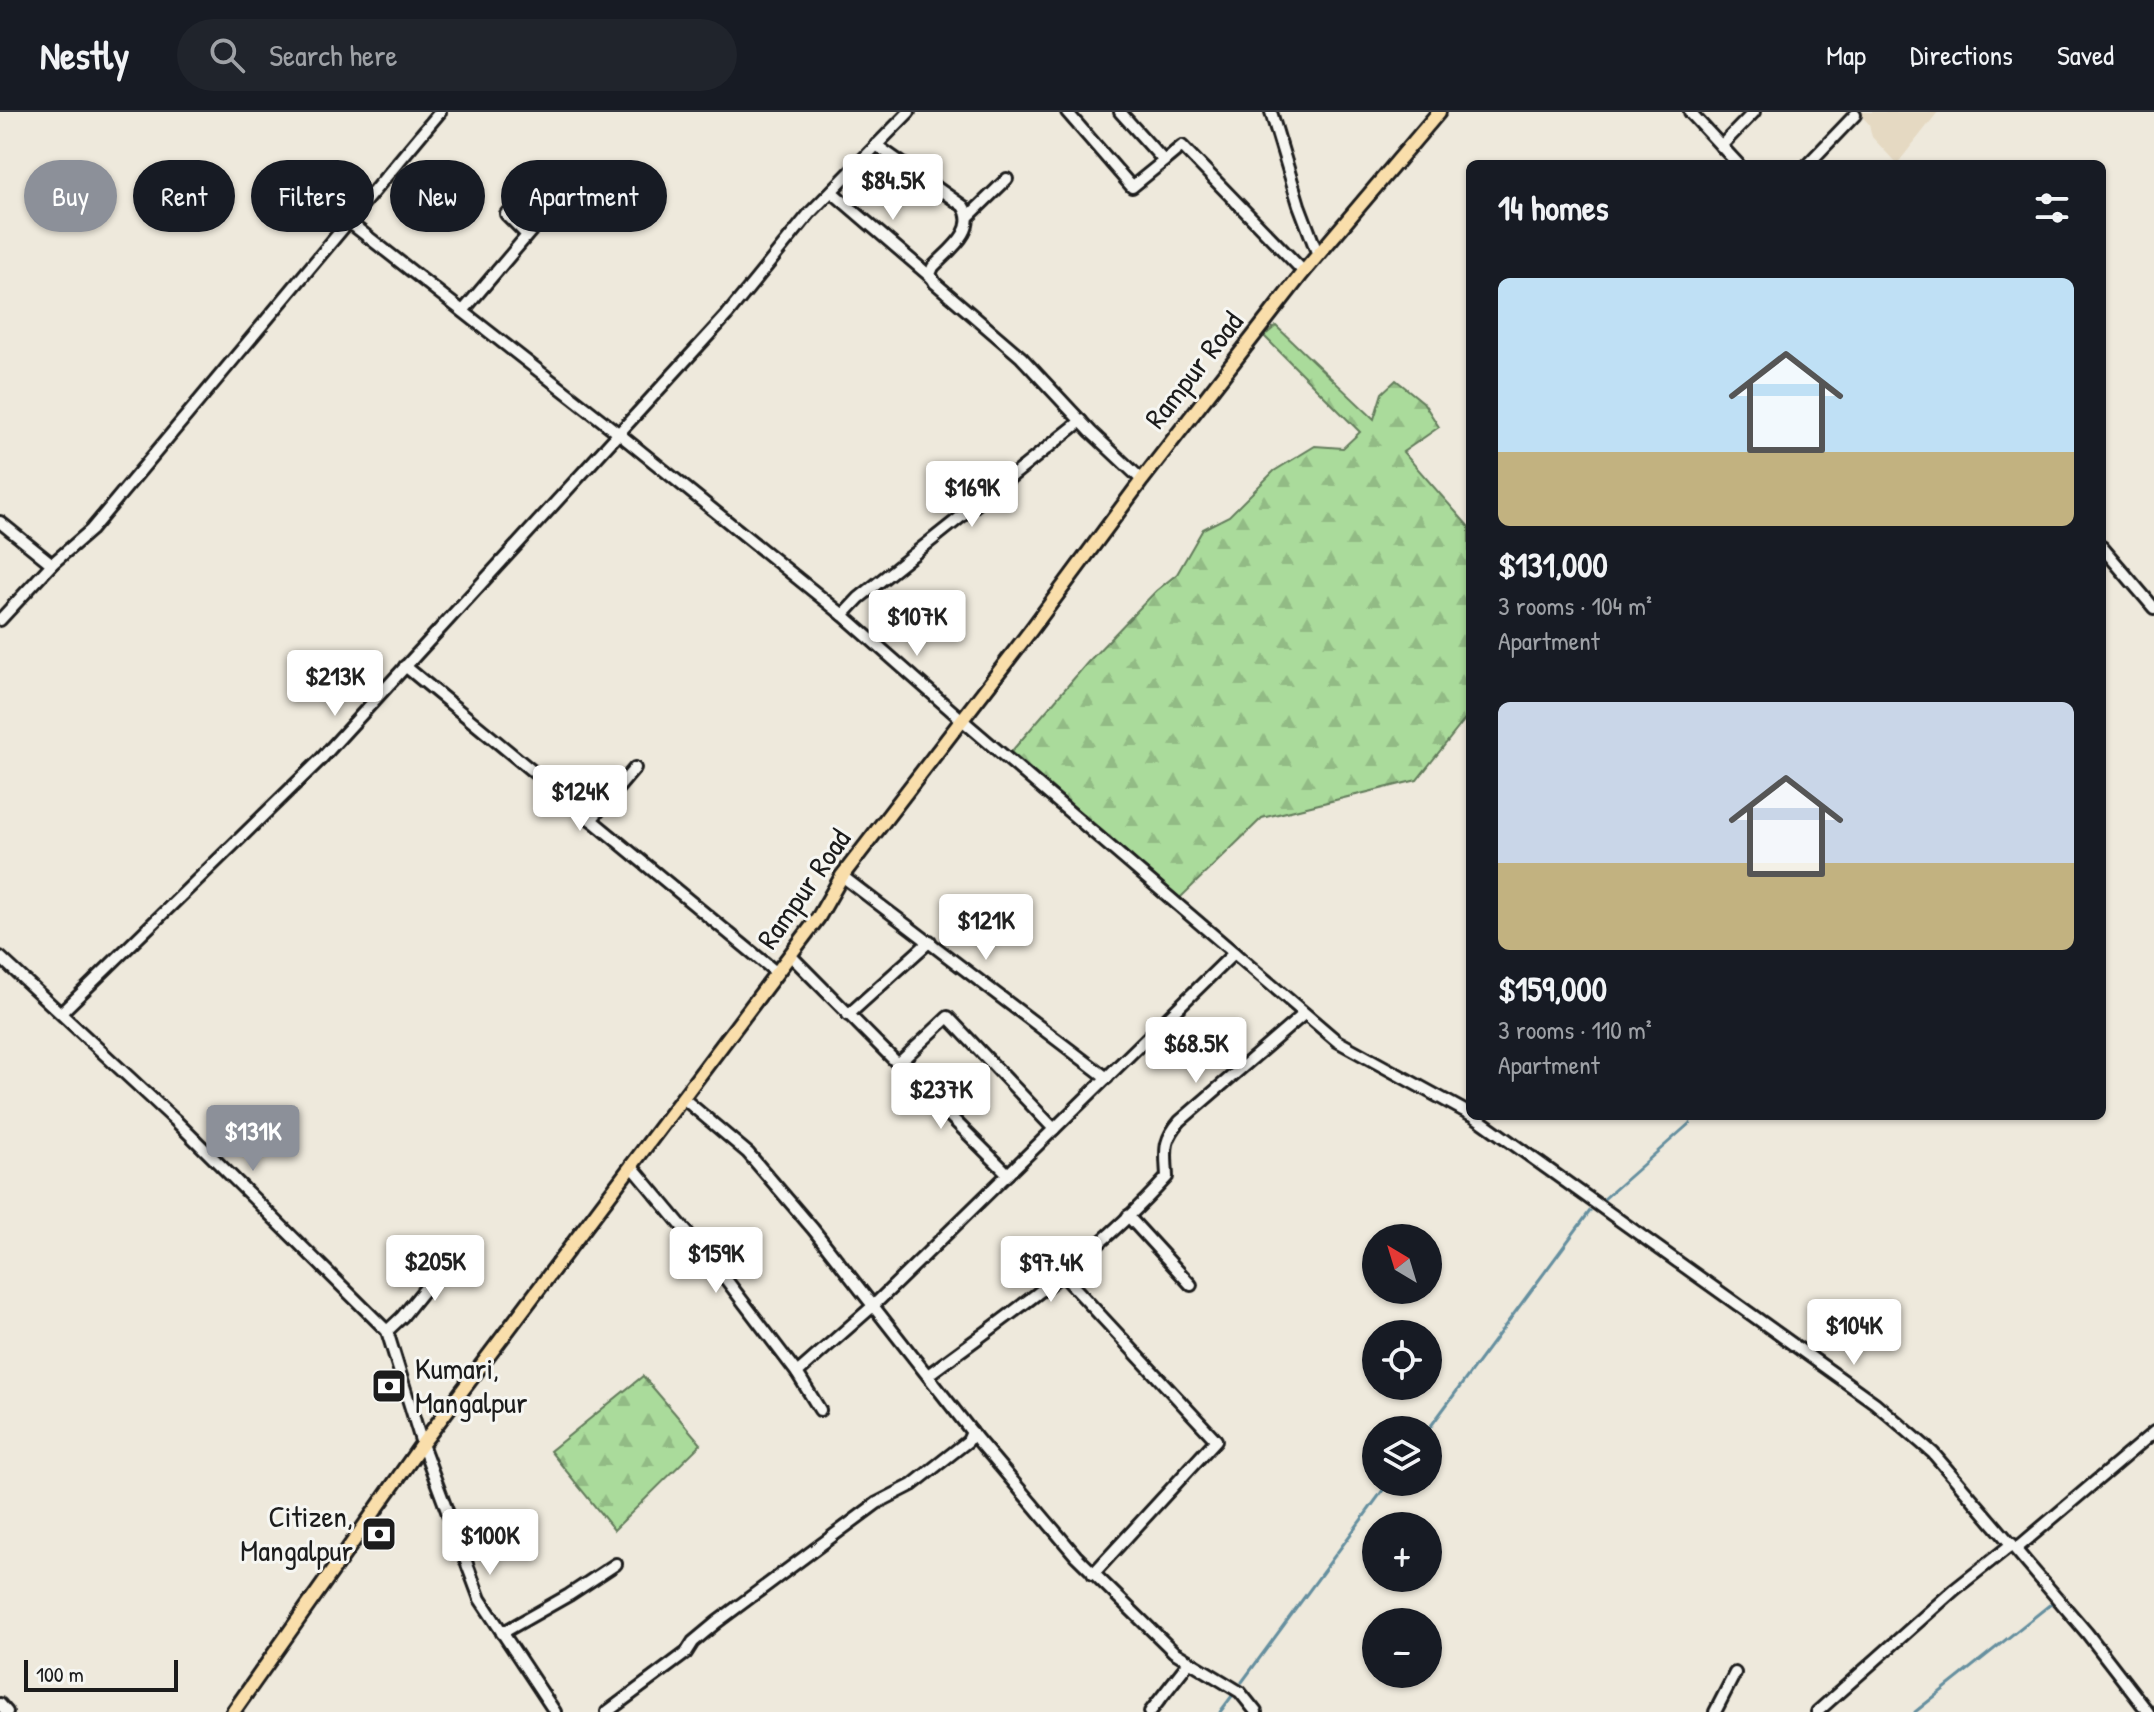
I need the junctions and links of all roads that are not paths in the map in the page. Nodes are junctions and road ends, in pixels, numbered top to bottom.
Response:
1 (440, 112) edge
2 (909, 112) edge
3 (1067, 112) edge
4 (1120, 112) edge
5 (1271, 112) edge
6 (1439, 112) edge
7 (1690, 112) edge
8 (1754, 112) edge
9 (1855, 115) dead end
10 (876, 145) junction
11 (1721, 146) junction
12 (1734, 160) edge
13 (1812, 160) edge
14 (1164, 161) junction
15 (1007, 179) dead end
16 (374, 192) edge
17 (832, 192) junction
18 (969, 216) junction
19 (341, 232) edge
20 (362, 232) edge
21 (524, 232) edge
22 (530, 232) edge
23 (527, 235) junction
24 (1318, 255) junction
25 (1304, 272) junction
26 (932, 278) junction
27 (463, 311) junction
28 (1081, 421) junction
29 (618, 433) junction
30 (1142, 480) junction
31 (0, 522) edge
32 (2106, 552) edge
33 (52, 564) junction
34 (2154, 608) edge
35 (843, 615) junction
36 (0, 620) edge
37 (405, 666) junction
38 (961, 719) junction
39 (635, 768) dead end
40 (591, 820) junction
41 (842, 876) junction
42 (930, 941) junction
43 (1234, 953) junction
44 (790, 955) junction
45 (0, 957) edge
46 (777, 973) junction
47 (62, 1012) junction
48 (1304, 1014) junction
49 (848, 1015) junction
50 (898, 1064) junction
51 (1107, 1078) junction
52 (684, 1099) junction
53 (1466, 1112) edge
54 (1479, 1120) edge
55 (1054, 1129) junction
56 (631, 1165) junction
57 (1008, 1174) junction
58 (1128, 1216) junction
59 (456, 1250) dead end
60 (1062, 1274) junction
61 (1191, 1285) dead end
62 (873, 1306) junction
63 (387, 1331) junction
64 (797, 1373) junction
65 (928, 1375) junction
66 (820, 1410) dead end
67 (972, 1432) junction
68 (2154, 1432) edge
69 (422, 1444) junction
70 (2014, 1546) junction
71 (616, 1564) dead end
72 (1093, 1574) junction
73 (502, 1633) junction
74 (1189, 1662) junction
75 (1735, 1673) dead end
76 (0, 1704) edge
77 (7, 1712) edge
78 (233, 1712) edge
79 (555, 1712) edge
80 (607, 1712) edge
81 (1150, 1712) edge
82 (1256, 1712) edge
83 (1715, 1712) edge
84 (1817, 1712) edge
85 (2148, 1712) edge

1 - 16 street
2 - 10 street
3 - 14 street
4 - 14 street
5 - 24 street
6 - 24 main road, Rampur Road
7 - 11 street
8 - 11 street
9 - 13 street
10 - 17 street
10 - 18 street
11 - 12 street
14 - 25 street
15 - 18 street
17 - 26 street
17 - 29 street
18 - 26 street
19 - 33 street
20 - 27 street
21 - 23 street
22 - 23 street
23 - 27 street
24 - 25 main road, Rampur Road
25 - 30 main road, Rampur Road
26 - 28 street
27 - 29 street
28 - 30 street
28 - 35 street
29 - 35 street
29 - 37 street
30 - 38 main road, Rampur Road
31 - 33 street
32 - 34 street
33 - 36 street
35 - 38 street
37 - 40 street
37 - 47 street
38 - 41 main road, Rampur Road
38 - 43 street
39 - 40 street
40 - 46 street
41 - 42 street
41 - 44 main road, Rampur Road
42 - 49 street
42 - 51 street
43 - 48 street
43 - 51 street
44 - 46 main road, Rampur Road
44 - 49 street
45 - 47 street
46 - 52 main road, Rampur Road
47 - 63 street
48 - 53 street
48 - 58 street
49 - 50 street
50 - 55 street
50 - 57 street
51 - 55 street
52 - 56 main road, Rampur Road
52 - 62 street
54 - 70 street
55 - 57 street
56 - 64 street
56 - 69 main road, Rampur Road
57 - 62 street
58 - 60 street
58 - 61 street
59 - 63 street
60 - 65 street
60 - 72 street
62 - 64 street
62 - 65 street
63 - 69 street
64 - 66 street
65 - 67 street
67 - 72 street
67 - 80 street
68 - 70 street
69 - 73 street
69 - 78 main road, Rampur Road
70 - 84 street
70 - 85 street
71 - 73 street
72 - 74 street
73 - 79 street
74 - 81 street
74 - 82 street
75 - 83 street
76 - 77 street

